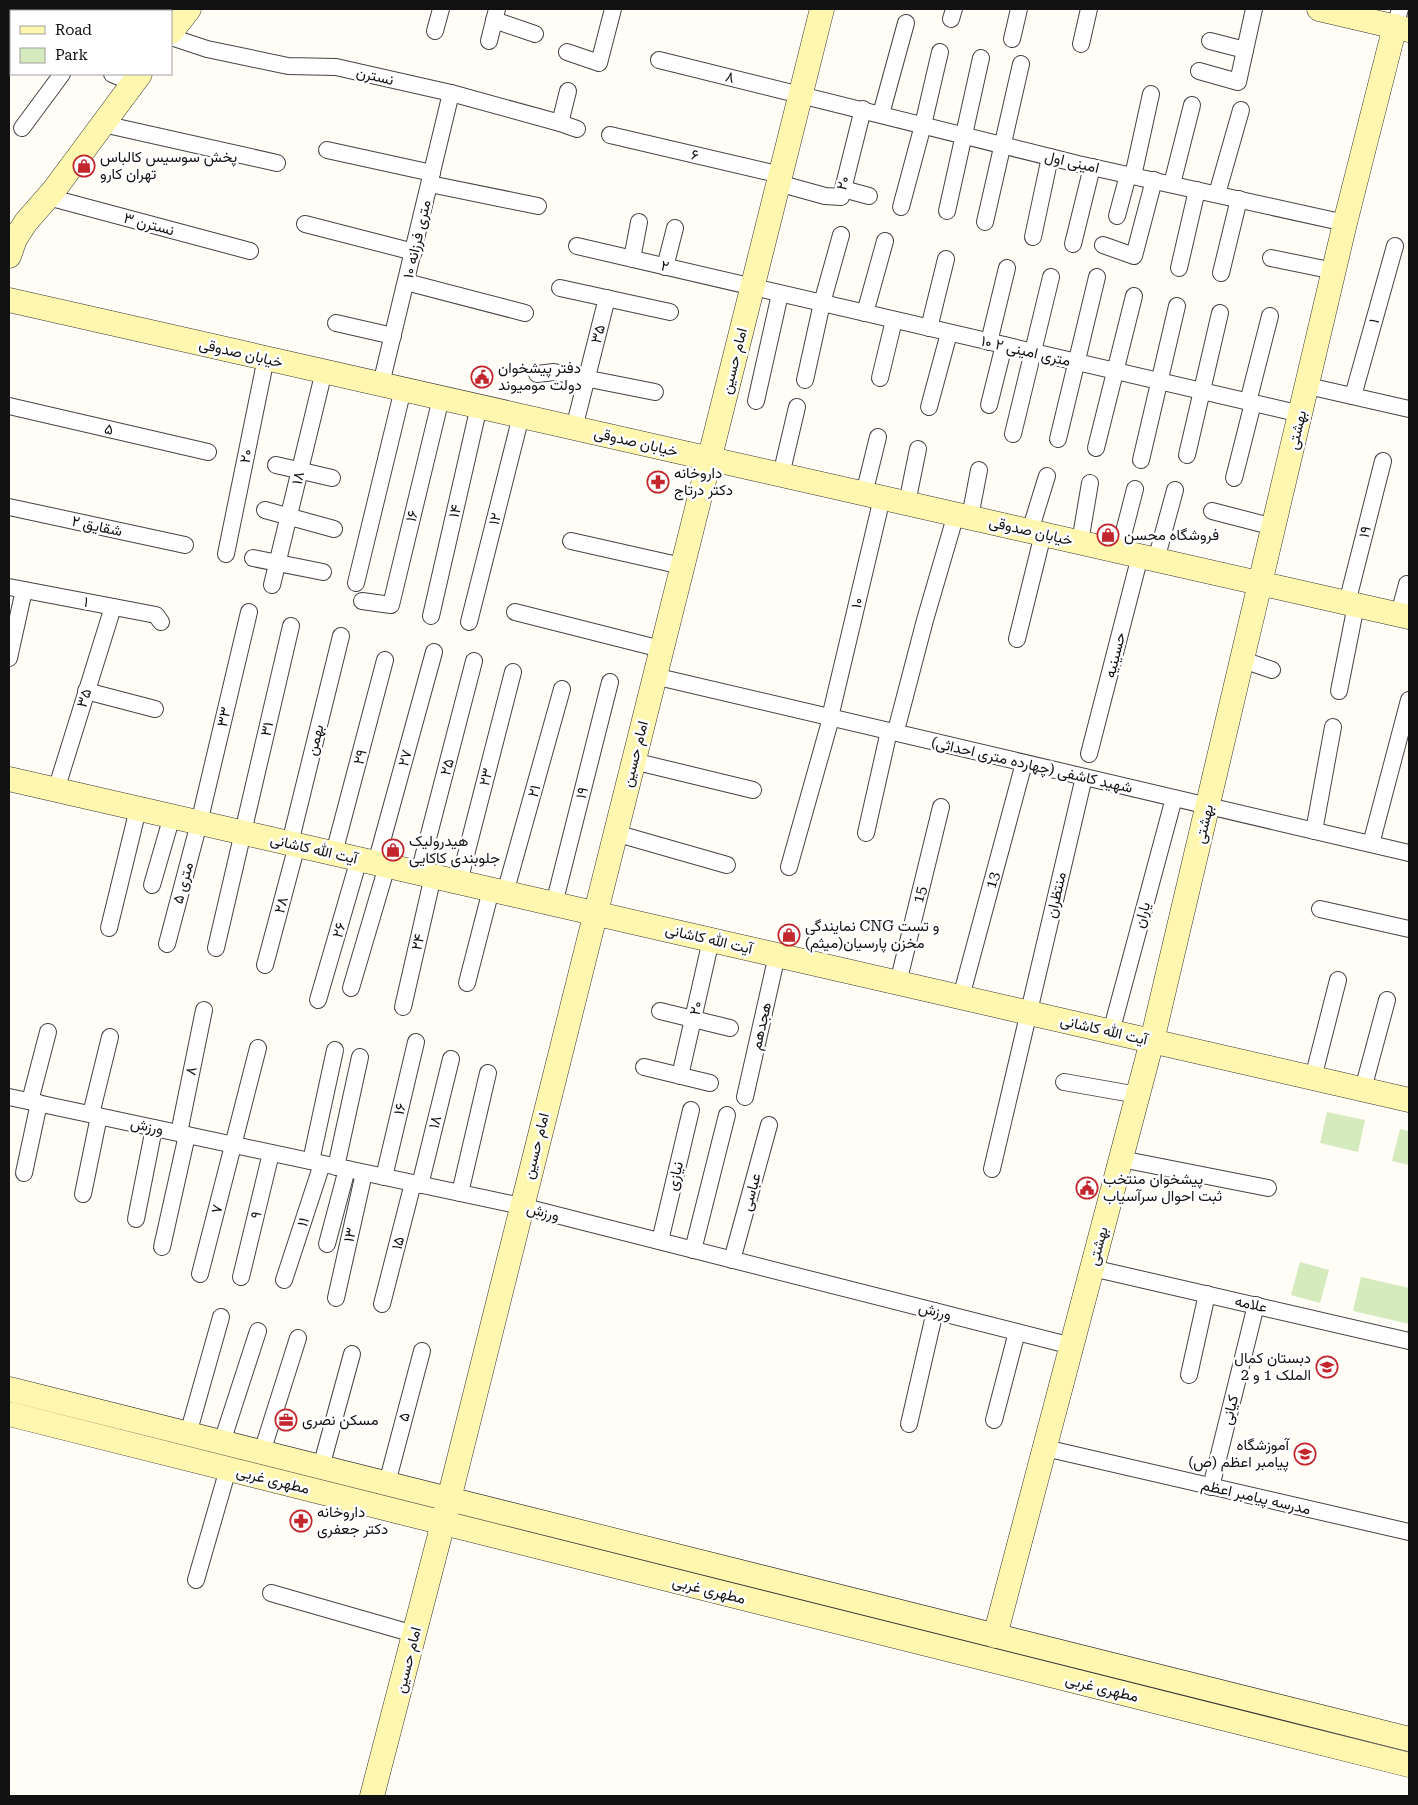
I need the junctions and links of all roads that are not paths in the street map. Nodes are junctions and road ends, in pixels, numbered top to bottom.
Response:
1 (189, 9) edge
2 (441, 9) edge
3 (613, 9) edge
4 (822, 9) edge
5 (1019, 9) edge
6 (1089, 9) edge
7 (1254, 9) edge
8 (1319, 9) edge
9 (495, 14) edge
10 (1401, 22) edge
11 (906, 23) dead end
12 (172, 31) edge
13 (435, 31) dead end
14 (535, 34) dead end
15 (172, 37) edge
16 (1012, 39) dead end
17 (1210, 41) dead end
18 (489, 42) dead end
19 (1081, 44) dead end
20 (1245, 50) junction
21 (567, 52) dead end
22 (940, 52) dead end
23 (981, 58) dead end
24 (659, 60) dead end
25 (1021, 64) dead end
26 (1199, 71) dead end
27 (61, 75) edge
28 (128, 77) edge
29 (568, 91) dead end
30 (451, 94) junction
31 (801, 94) junction
32 (1151, 94) dead end
33 (1192, 105) dead end
34 (862, 110) junction
35 (1241, 110) dead end
36 (881, 114) junction
37 (560, 123) junction
38 (103, 124) junction
39 (924, 125) junction
40 (22, 128) dead end
41 (577, 129) dead end
42 (610, 135) dead end
43 (963, 135) junction
44 (1002, 144) junction
45 (327, 150) dead end
46 (1050, 157) junction
47 (277, 163) dead end
48 (1092, 167) junction
49 (1131, 175) junction
50 (431, 179) junction
51 (779, 179) junction
52 (1154, 180) junction
53 (1172, 184) junction
54 (843, 189) junction
55 (1197, 190) junction
56 (1217, 194) junction
57 (869, 196) dead end
58 (48, 197) junction
59 (1239, 199) junction
60 (538, 206) dead end
61 (901, 207) dead end
62 (946, 210) dead end
63 (1117, 216) dead end
64 (639, 222) dead end
65 (985, 222) dead end
66 (1345, 223) junction
67 (305, 224) dead end
68 (675, 228) dead end
69 (842, 235) dead end
70 (1034, 237) dead end
71 (885, 241) dead end
72 (11, 244) edge
73 (1073, 244) dead end
74 (1103, 245) dead end
75 (577, 246) dead end
76 (1395, 246) dead end
77 (250, 251) dead end
78 (414, 252) junction
79 (1271, 258) dead end
80 (632, 259) junction
81 (946, 259) dead end
82 (665, 266) junction
83 (1008, 268) dead end
84 (1179, 268) dead end
85 (1334, 271) junction
86 (1221, 273) dead end
87 (1051, 277) dead end
88 (1097, 277) dead end
89 (406, 282) junction
90 (752, 287) junction
91 (560, 288) dead end
92 (780, 294) junction
93 (1134, 296) dead end
94 (607, 298) junction
95 (9, 300) edge
96 (822, 303) junction
97 (1177, 306) dead end
98 (670, 312) dead end
99 (525, 313) dead end
100 (865, 313) junction
101 (1220, 313) dead end
102 (1270, 316) dead end
103 (894, 320) junction
104 (336, 323) dead end
105 (929, 328) junction
106 (949, 333) junction
107 (393, 336) junction
108 (996, 344) junction
109 (1032, 352) junction
110 (266, 358) junction
111 (1076, 362) junction
112 (324, 371) junction
113 (1116, 371) junction
114 (537, 374) dead end
115 (587, 378) junction
116 (880, 378) dead end
117 (805, 380) dead end
118 (1160, 382) junction
119 (1308, 386) junction
120 (392, 387) junction
121 (1202, 391) junction
122 (655, 392) dead end
123 (1353, 396) junction
124 (441, 398) junction
125 (756, 401) dead end
126 (1250, 403) junction
127 (988, 405) dead end
128 (9, 406) edge
129 (479, 406) junction
130 (797, 407) dead end
131 (929, 407) dead end
132 (1409, 409) edge
133 (1301, 414) junction
134 (521, 416) junction
135 (574, 428) junction
136 (1013, 434) dead end
137 (878, 437) dead end
138 (1058, 439) dead end
139 (1096, 448) dead end
140 (918, 449) dead end
141 (208, 452) dead end
142 (1187, 455) dead end
143 (709, 459) junction
144 (1141, 460) dead end
145 (1382, 461) dead end
146 (276, 465) dead end
147 (300, 470) junction
148 (979, 470) dead end
149 (781, 475) junction
150 (1047, 476) dead end
151 (332, 478) dead end
152 (1234, 478) dead end
153 (1090, 483) dead end
154 (1135, 489) dead end
155 (1175, 490) dead end
156 (873, 496) junction
157 (907, 503) junction
158 (9, 507) edge
159 (265, 510) dead end
160 (1212, 511) dead end
161 (289, 516) junction
162 (963, 516) junction
163 (1274, 527) junction
164 (334, 529) dead end
165 (1037, 533) junction
166 (571, 541) dead end
167 (1080, 542) junction
168 (185, 544) dead end
169 (226, 554) dead end
170 (1138, 556) junction
171 (253, 558) dead end
172 (278, 563) junction
173 (682, 566) junction
174 (323, 572) dead end
175 (356, 583) dead end
176 (1261, 583) junction
177 (1407, 584) dead end
178 (272, 585) dead end
179 (16, 588) edge
180 (362, 601) dead end
181 (1351, 604) junction
182 (113, 607) junction
183 (249, 612) dead end
184 (515, 612) dead end
185 (431, 616) dead end
186 (1404, 616) edge
187 (162, 622) dead end
188 (469, 622) dead end
189 (291, 626) dead end
190 (341, 636) dead end
191 (1017, 639) dead end
192 (661, 649) junction
193 (434, 652) dead end
194 (9, 658) edge
195 (385, 660) dead end
196 (1243, 660) junction
197 (474, 661) dead end
198 (1272, 670) dead end
199 (513, 672) dead end
200 (654, 676) junction
201 (610, 682) dead end
202 (562, 689) dead end
203 (86, 691) junction
204 (1339, 691) dead end
205 (1409, 700) edge
206 (155, 709) dead end
207 (831, 713) junction
208 (894, 727) junction
209 (1333, 727) dead end
210 (1089, 754) dead end
211 (633, 760) junction
212 (1024, 763) junction
213 (1084, 777) junction
214 (9, 779) edge
215 (56, 790) junction
216 (753, 790) dead end
217 (1174, 798) junction
218 (1209, 806) junction
219 (941, 807) dead end
220 (138, 809) junction
221 (172, 816) junction
222 (199, 822) junction
223 (1314, 831) junction
224 (243, 833) junction
225 (615, 833) junction
226 (866, 833) dead end
227 (294, 844) junction
228 (1371, 844) junction
229 (334, 853) junction
230 (1409, 853) edge
231 (374, 863) junction
232 (727, 865) dead end
233 (789, 867) dead end
234 (426, 875) junction
235 (459, 882) junction
236 (152, 885) dead end
237 (498, 891) junction
238 (554, 904) junction
239 (1320, 909) dead end
240 (595, 913) junction
241 (109, 928) dead end
242 (1409, 929) edge
243 (711, 940) junction
244 (167, 944) dead end
245 (216, 948) dead end
246 (777, 955) junction
247 (265, 966) dead end
248 (1338, 980) dead end
249 (467, 983) dead end
250 (898, 983) junction
251 (351, 988) dead end
252 (961, 997) junction
253 (318, 1000) dead end
254 (1387, 1000) dead end
255 (402, 1007) dead end
256 (204, 1010) dead end
257 (660, 1011) dead end
258 (1028, 1012) junction
259 (693, 1019) junction
260 (730, 1028) dead end
261 (48, 1032) dead end
262 (1111, 1032) junction
263 (110, 1037) dead end
264 (1152, 1041) junction
265 (416, 1042) dead end
266 (258, 1048) dead end
267 (335, 1050) dead end
268 (360, 1058) dead end
269 (451, 1059) dead end
270 (644, 1067) dead end
271 (488, 1073) dead end
272 (680, 1076) junction
273 (1313, 1078) junction
274 (1064, 1082) dead end
275 (710, 1083) dead end
276 (1363, 1089) junction
277 (1138, 1095) junction
278 (9, 1097) edge
279 (745, 1097) dead end
280 (1409, 1100) edge
281 (35, 1102) junction
282 (691, 1110) dead end
283 (95, 1115) junction
284 (727, 1115) dead end
285 (769, 1125) dead end
286 (154, 1128) junction
287 (183, 1134) junction
288 (233, 1145) junction
289 (272, 1153) junction
290 (1121, 1159) junction
291 (329, 1165) junction
292 (992, 1169) dead end
293 (24, 1173) dead end
294 (364, 1173) junction
295 (384, 1177) junction
296 (417, 1184) junction
297 (1268, 1188) dead end
298 (460, 1193) junction
299 (83, 1194) dead end
300 (522, 1206) junction
301 (136, 1219) dead end
302 (660, 1241) junction
303 (327, 1244) dead end
304 (162, 1247) dead end
305 (693, 1250) junction
306 (732, 1260) junction
307 (1092, 1268) junction
308 (200, 1274) dead end
309 (241, 1277) dead end
310 (284, 1280) dead end
311 (1207, 1294) junction
312 (336, 1298) dead end
313 (382, 1304) dead end
314 (1256, 1305) junction
315 (935, 1311) junction
316 (221, 1317) dead end
317 (258, 1331) dead end
318 (1018, 1332) junction
319 (298, 1338) dead end
320 (1409, 1341) edge
321 (1072, 1346) junction
322 (422, 1351) dead end
323 (352, 1354) dead end
324 (1189, 1375) dead end
325 (9, 1389) edge
326 (9, 1414) edge
327 (994, 1420) dead end
328 (909, 1424) dead end
329 (188, 1434) junction
330 (222, 1442) junction
331 (1045, 1448) junction
332 (262, 1452) junction
333 (321, 1467) junction
334 (228, 1469) junction
335 (387, 1483) junction
336 (1211, 1486) junction
337 (449, 1499) junction
338 (443, 1523) junction
339 (1409, 1532) edge
340 (196, 1580) dead end
341 (271, 1593) dead end
342 (414, 1634) junction
343 (995, 1636) junction
344 (1409, 1740) edge
345 (1408, 1765) edge
346 (372, 1796) edge

1 - 12 street
2 - 13 street
3 - 21 street
4 - 31 street, امام حسین
5 - 16 street
6 - 19 street
7 - 20 street
8 - 10 street
9 - 14 street
9 - 18 street
10 - 66 street, بهشتی
11 - 36 street
15 - 30 street, نسترن
17 - 20 street
20 - 26 street
22 - 39 street
23 - 43 street
24 - 31 street, ۸
25 - 44 street
27 - 40 street
28 - 38 street
29 - 37 street
30 - 37 street, نسترن
30 - 50 street, ۱۰ متری فرزانه
31 - 34 street, امینی اول
31 - 51 street, امام حسین
32 - 49 street
33 - 53 street
34 - 36 street, امینی اول
34 - 54 street, ۲۰
35 - 56 street
36 - 39 street, امینی اول
37 - 41 street, نسترن
38 - 47 street
38 - 58 street
39 - 43 street, امینی اول
39 - 61 street
42 - 51 street, ۶
43 - 44 street, امینی اول
43 - 62 street
44 - 46 street, امینی اول
44 - 65 street
45 - 50 street
46 - 48 street, امینی اول
46 - 70 street
48 - 49 street, امینی اول
48 - 73 street
49 - 52 street, امینی اول
49 - 63 street
50 - 60 street
50 - 78 street, ۱۰ متری فرزانه
51 - 54 street, ۲۰
51 - 90 street, امام حسین
52 - 53 street, امینی اول
52 - 74 street
53 - 55 street, امینی اول
54 - 57 street
55 - 56 street, امینی اول
55 - 84 street
56 - 59 street, امینی اول
58 - 72 street
58 - 77 street, نسترن ۳
59 - 66 street, امینی اول
59 - 86 street
64 - 80 street
66 - 85 street, بهشتی
67 - 78 street
68 - 82 street
69 - 96 street
71 - 100 street
75 - 80 street, ۲
76 - 123 street, ۱
78 - 89 street, ۱۰ متری فرزانه
79 - 85 street
80 - 82 street, ۲
81 - 105 street
82 - 90 street, ۲
83 - 108 street
85 - 119 street, بهشتی
87 - 109 street
88 - 111 street
89 - 99 street
89 - 107 street, ۱۰ متری فرزانه
90 - 92 street, ۱۰ متری امینی ۲
90 - 143 street, امام حسین
91 - 94 street
92 - 96 street, ۱۰ متری امینی ۲
92 - 125 street
93 - 113 street
94 - 98 street
94 - 115 street, ۳۵
95 - 110 street, خیابان صدوقی
96 - 100 street, ۱۰ متری امینی ۲
96 - 117 street
97 - 118 street
100 - 103 street, ۱۰ متری امینی ۲
101 - 121 street
102 - 126 street
103 - 105 street, ۱۰ متری امینی ۲
103 - 116 street
104 - 107 street
105 - 106 street, ۱۰ متری امینی ۲
106 - 108 street, ۱۰ متری امینی ۲
106 - 131 street
107 - 120 street, ۱۰ متری فرزانه
108 - 109 street, ۱۰ متری امینی ۲
108 - 127 street
109 - 111 street, ۱۰ متری امینی ۲
109 - 136 street
110 - 112 street, خیابان صدوقی
110 - 169 street, ۲۰
111 - 113 street, ۱۰ متری امینی ۲
111 - 138 street
112 - 120 street, خیابان صدوقی
112 - 147 street, ۱۸
113 - 118 street, ۱۰ متری امینی ۲
113 - 139 street
114 - 115 street
115 - 122 street
115 - 135 street, ۳۵
118 - 121 street, ۱۰ متری امینی ۲
118 - 144 street
119 - 123 street
119 - 133 street, بهشتی
120 - 124 street, خیابان صدوقی
120 - 175 street
121 - 126 street, ۱۰ متری امینی ۲
121 - 142 street
123 - 132 street
124 - 129 street, خیابان صدوقی
124 - 180 street, ۱۶
126 - 133 street, ۱۰ متری امینی ۲
126 - 152 street
128 - 141 street, ۵
129 - 134 street, خیابان صدوقی
129 - 185 street, ۱۴
130 - 149 street
133 - 163 street, بهشتی
134 - 135 street, خیابان صدوقی
134 - 188 street, ۱۲
135 - 143 street, خیابان صدوقی
137 - 156 street
140 - 157 street
143 - 149 street, خیابان صدوقی
143 - 173 street, امام حسین
145 - 181 street, ۱۹
146 - 147 street
147 - 151 street
147 - 161 street, ۱۸
148 - 162 street
149 - 156 street, خیابان صدوقی
150 - 165 street
153 - 167 street
154 - 170 street
155 - 170 street
156 - 157 street, خیابان صدوقی
156 - 207 street, ۱۰
157 - 162 street, خیابان صدوقی
158 - 168 street, شقایق ۲
159 - 161 street
160 - 163 street
161 - 164 street
161 - 172 street, ۱۸
162 - 165 street, خیابان صدوقی
162 - 208 street
163 - 176 street, بهشتی
165 - 167 street, خیابان صدوقی
165 - 191 street
166 - 173 street
167 - 170 street, خیابان صدوقی
170 - 176 street, خیابان صدوقی
170 - 210 street, حسینیه
171 - 172 street
172 - 174 street
172 - 178 street, ۱۸
173 - 192 street, امام حسین
176 - 181 street, خیابان صدوقی
176 - 196 street, بهشتی
177 - 186 street
179 - 182 street, ۱
179 - 194 street
181 - 186 street, خیابان صدوقی
181 - 204 street, ۱۹
182 - 187 street, ۱
182 - 203 street, ۳۵
183 - 222 street, ۳۳
184 - 192 street
189 - 224 street, ۳۱
190 - 227 street, بهمن
192 - 200 street, امام حسین
193 - 231 street, ۲۷
195 - 229 street, ۲۹
196 - 198 street
196 - 218 street, بهشتی
197 - 234 street, ۲۵
199 - 235 street, ۲۳
200 - 207 street, شهید کاشفی (چهارده متری احداثی)
200 - 211 street, امام حسین
201 - 238 street, ۱۹
202 - 237 street, ۲۱
203 - 206 street
203 - 215 street, ۳۵
205 - 228 street
207 - 208 street, شهید کاشفی (چهارده متری احداثی)
207 - 233 street, ۱۰
208 - 212 street, شهید کاشفی (چهارده متری احداثی)
208 - 226 street
209 - 223 street
211 - 216 street
211 - 225 street, امام حسین
212 - 213 street, شهید کاشفی (چهارده متری احداثی)
212 - 252 street, 13
213 - 217 street, شهید کاشفی (چهارده متری احداثی)
213 - 258 street, منتظران
214 - 215 street, آیت الله کاشانی
215 - 220 street, آیت الله کاشانی
217 - 218 street, شهید کاشفی (چهارده متری احداثی)
217 - 262 street, یاران
218 - 223 street, شهید کاشفی (چهارده متری احداثی)
218 - 264 street, بهشتی
219 - 250 street, 15
220 - 221 street, آیت الله کاشانی
220 - 241 street
221 - 222 street, آیت الله کاشانی
221 - 236 street
222 - 224 street, آیت الله کاشانی
222 - 244 street, ۵ متری
223 - 228 street, شهید کاشفی (چهارده متری احداثی)
224 - 227 street, آیت الله کاشانی
224 - 245 street, ۳۱
225 - 232 street
225 - 240 street, امام حسین
227 - 229 street, آیت الله کاشانی
227 - 247 street, ۲۸
228 - 230 street, شهید کاشفی (چهارده متری احداثی)
229 - 231 street, آیت الله کاشانی
231 - 234 street, آیت الله کاشانی
231 - 251 street
231 - 253 street, ۲۶
234 - 235 street, آیت الله کاشانی
234 - 255 street, ۲۴
235 - 237 street, آیت الله کاشانی
237 - 238 street, آیت الله کاشانی
237 - 249 street, ۲۱
238 - 240 street, آیت الله کاشانی
239 - 242 street
240 - 243 street, آیت الله کاشانی
240 - 300 street, امام حسین
243 - 246 street, آیت الله کاشانی
243 - 259 street, ۲۰
246 - 250 street, آیت الله کاشانی
246 - 279 street, هجدهم
248 - 273 street
250 - 252 street, آیت الله کاشانی
252 - 258 street, آیت الله کاشانی
254 - 276 street
256 - 287 street, ۸
257 - 259 street
258 - 262 street, آیت الله کاشانی
258 - 292 street, منتظران
259 - 260 street
259 - 272 street, ۲۰
261 - 281 street
262 - 264 street, آیت الله کاشانی
263 - 283 street
264 - 273 street, آیت الله کاشانی
264 - 277 street, بهشتی
265 - 295 street, ۱۶
266 - 288 street
267 - 291 street
268 - 291 street
269 - 296 street, ۱۸
270 - 272 street
271 - 298 street
272 - 275 street
273 - 276 street, آیت الله کاشانی
274 - 277 street
276 - 280 street, آیت الله کاشانی
277 - 290 street, بهشتی
278 - 281 street, ورزش
281 - 283 street, ورزش
281 - 293 street
282 - 302 street, نیازی
283 - 286 street, ورزش
283 - 299 street
284 - 305 street
285 - 306 street, عباسی
286 - 287 street, ورزش
286 - 301 street
287 - 288 street, ورزش
287 - 304 street, ۸
288 - 289 street, ورزش
288 - 308 street, ۷
289 - 291 street, ورزش
289 - 309 street, ۹
290 - 297 street
290 - 307 street, بهشتی
291 - 294 street, ورزش
291 - 303 street
291 - 310 street, ۱۱
294 - 295 street, ورزش
294 - 312 street, ۱۳
295 - 296 street, ورزش
296 - 298 street, ورزش
296 - 313 street, ۱۵
298 - 300 street, ورزش
300 - 302 street, ورزش
300 - 337 street, امام حسین
302 - 305 street, ورزش
305 - 306 street, ورزش
306 - 315 street, ورزش
307 - 311 street, علامه
307 - 321 street, بهشتی
311 - 314 street, علامه
311 - 324 street
314 - 320 street, علامه
314 - 336 street, کیانی
315 - 318 street, ورزش
315 - 328 street
316 - 329 street
317 - 330 street
318 - 321 street, ورزش
318 - 327 street
319 - 332 street
321 - 331 street, بهشتی
322 - 335 street, ۵
323 - 333 street
325 - 329 street, مطهری غربی
326 - 334 street, مطهری غربی
329 - 330 street, مطهری غربی
330 - 332 street, مطهری غربی
331 - 336 street, مدرسه پیامبر اعظم
331 - 343 street, بهشتی
332 - 333 street, مطهری غربی
333 - 335 street, مطهری غربی
334 - 338 street, مطهری غربی
334 - 340 street
335 - 337 street, مطهری غربی
336 - 339 street, مدرسه پیامبر اعظم
337 - 338 street, امام حسین
337 - 343 street, مطهری غربی
338 - 342 street, امام حسین
338 - 345 street, مطهری غربی
341 - 342 street
342 - 346 street, امام حسین
343 - 344 street, مطهری غربی

